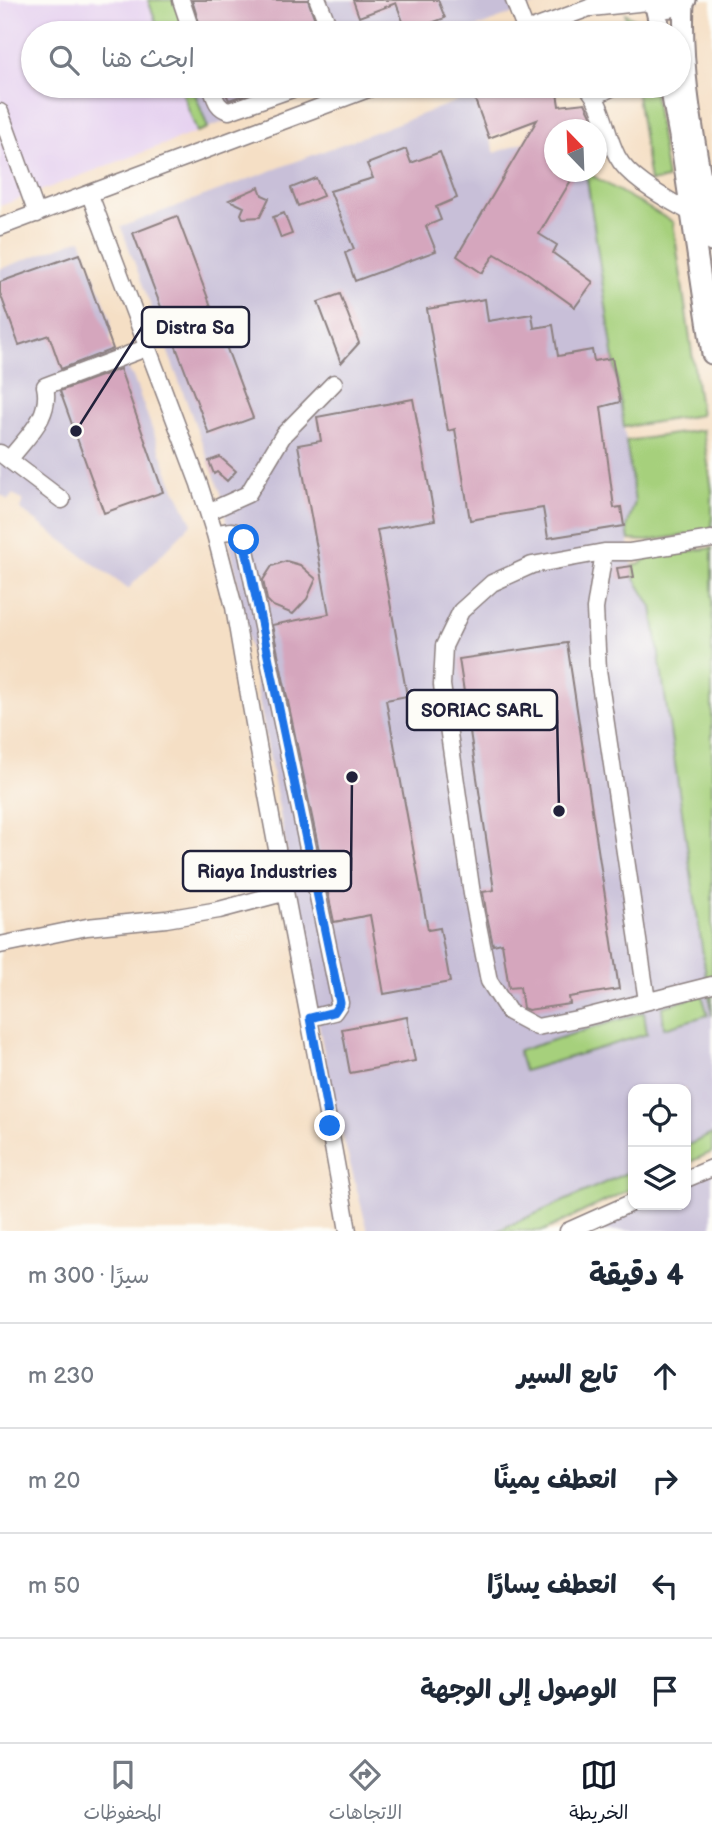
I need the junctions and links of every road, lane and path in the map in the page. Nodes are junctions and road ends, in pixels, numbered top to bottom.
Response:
1 (181, 0) edge
2 (318, 0) edge
3 (514, 0) edge
4 (685, 1) edge
5 (649, 3) edge
6 (596, 4) edge
7 (188, 21) edge
8 (326, 21) edge
9 (520, 21) edge
10 (568, 21) edge
11 (656, 21) edge
12 (685, 21) edge
13 (691, 92) edge
14 (215, 98) edge
15 (266, 98) edge
16 (332, 98) edge
17 (342, 98) edge
18 (595, 98) edge
19 (672, 98) edge
20 (334, 101) junction
21 (0, 112) edge
22 (706, 164) edge
23 (90, 195) junction
24 (37, 214) junction
25 (691, 214) junction
26 (0, 228) edge
27 (712, 242) edge
28 (146, 348) junction
29 (712, 354) edge
30 (334, 383) dead end
31 (4, 456) edge
32 (62, 500) dead end
33 (208, 512) junction
34 (215, 534) junction
35 (712, 539) edge
36 (604, 552) junction
37 (283, 893) junction
38 (0, 945) edge
39 (712, 985) edge
40 (648, 1001) junction
41 (310, 1018) junction
42 (712, 1168) edge
43 (691, 1177) edge
44 (628, 1204) edge
45 (348, 1231) edge
46 (568, 1231) edge

1 - 7 street
2 - 8 street
3 - 9 street
4 - 5 main road
4 - 12 main road
5 - 6 street
5 - 11 main road
6 - 10 street
13 - 22 main road
14 - 15 street
16 - 20 street
17 - 20 street
18 - 25 street
19 - 25 main road
20 - 23 street
21 - 24 street
22 - 27 main road
23 - 24 street
23 - 28 street
24 - 26 street
25 - 29 main road
28 - 31 street
28 - 33 street
30 - 33 street
31 - 32 street
33 - 34 street
34 - 37 street
34 - 41 street
35 - 36 street
36 - 40 street
36 - 40 street
37 - 38 street
37 - 41 street
39 - 40 street
41 - 45 street
42 - 43 street
44 - 46 street

